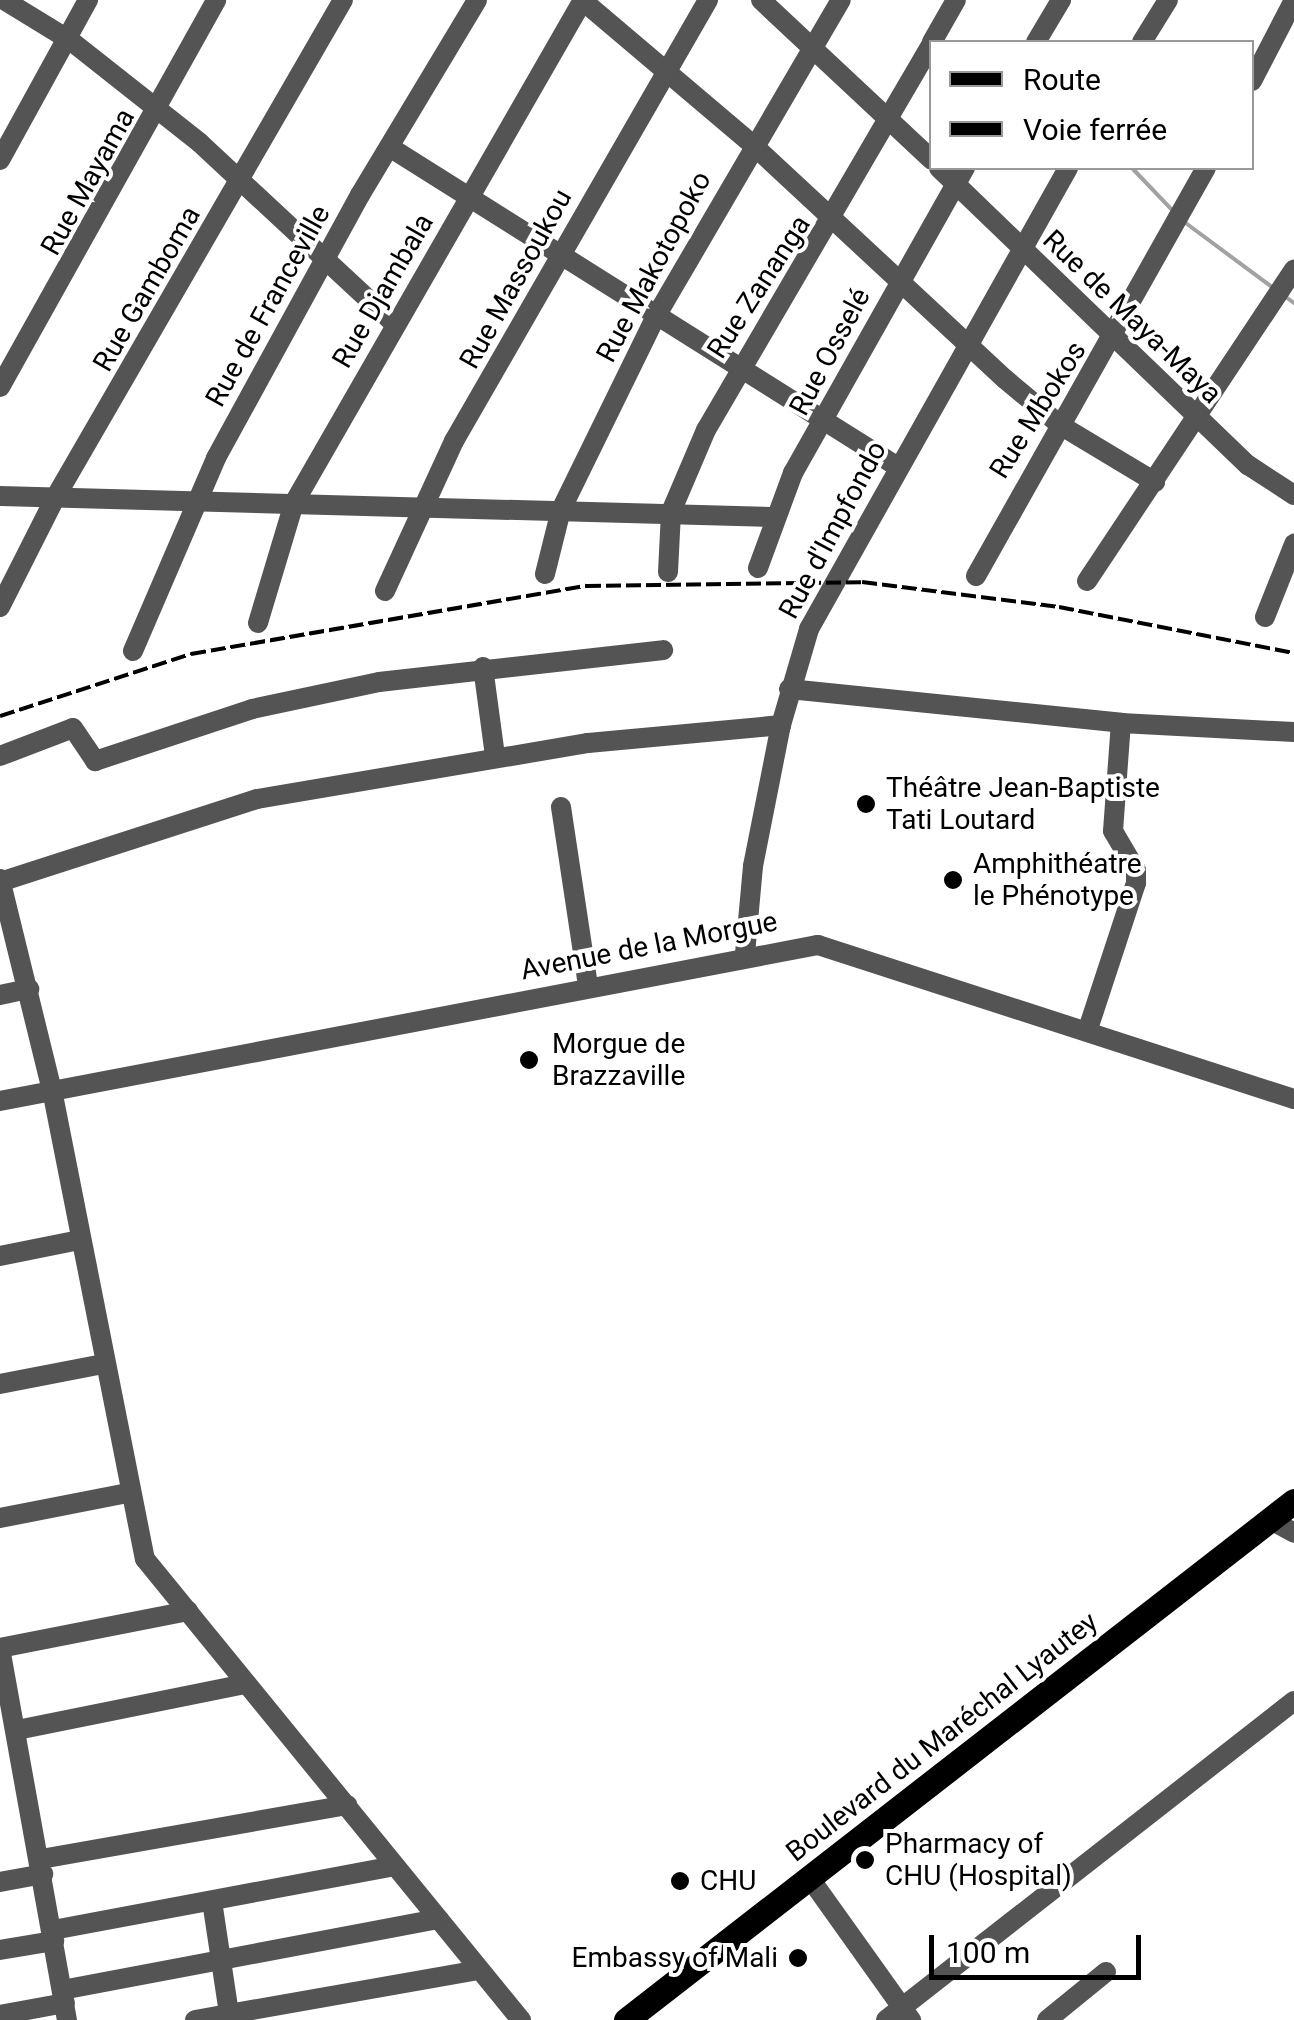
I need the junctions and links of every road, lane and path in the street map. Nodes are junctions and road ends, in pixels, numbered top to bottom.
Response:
1 (4, 0) edge
2 (88, 0) edge
3 (216, 0) edge
4 (344, 0) edge
5 (478, 0) edge
6 (583, 0) edge
7 (708, 0) edge
8 (762, 0) edge
9 (841, 0) edge
10 (956, 0) edge
11 (1060, 0) edge
12 (1168, 0) edge
13 (1294, 0) edge
14 (934, 40) edge
15 (1037, 40) edge
16 (1143, 40) edge
17 (71, 41) junction
18 (814, 47) junction
19 (929, 48) edge
20 (665, 72) junction
21 (1254, 77) edge
22 (159, 110) junction
23 (889, 120) junction
24 (752, 144) junction
25 (391, 148) junction
26 (929, 157) edge
27 (0, 160) edge
28 (1067, 170) edge
29 (1205, 170) edge
30 (960, 175) edge
31 (242, 180) junction
32 (470, 198) junction
33 (834, 221) junction
34 (1021, 249) junction
35 (326, 255) junction
36 (559, 256) junction
37 (1294, 270) edge
38 (899, 282) junction
39 (655, 318) junction
40 (394, 323) junction
41 (1114, 340) junction
42 (965, 342) junction
43 (737, 367) junction
44 (0, 387) edge
45 (1197, 418) junction
46 (827, 420) junction
47 (1060, 425) junction
48 (898, 467) junction
49 (1155, 482) junction
50 (1294, 495) edge
51 (0, 496) edge
52 (55, 498) junction
53 (195, 503) junction
54 (294, 504) junction
55 (421, 505) junction
56 (560, 510) junction
57 (671, 512) junction
58 (772, 517) junction
59 (1294, 544) edge
60 (758, 568) dead end
61 (668, 572) dead end
62 (544, 574) dead end
63 (976, 576) dead end
64 (1086, 582) dead end
65 (385, 591) dead end
66 (0, 607) edge
67 (1265, 617) dead end
68 (258, 623) dead end
69 (664, 650) dead end
70 (133, 651) dead end
71 (482, 667) junction
72 (788, 689) junction
73 (1121, 723) junction
74 (781, 725) junction
75 (1294, 732) edge
76 (0, 756) edge
77 (495, 756) junction
78 (561, 808) dead end
79 (0, 881) edge
80 (745, 954) junction
81 (588, 985) junction
82 (29, 989) junction
83 (0, 994) edge
84 (1088, 1029) junction
85 (52, 1090) junction
86 (1294, 1098) edge
87 (0, 1101) edge
88 (79, 1240) junction
89 (0, 1256) edge
90 (103, 1364) junction
91 (0, 1384) edge
92 (128, 1494) junction
93 (1294, 1501) edge
94 (0, 1518) edge
95 (1270, 1520) junction
96 (1294, 1533) edge
97 (188, 1611) junction
98 (0, 1648) edge
99 (246, 1684) junction
100 (1294, 1701) edge
101 (17, 1730) junction
102 (11, 1754) edge
103 (347, 1805) junction
104 (42, 1866) junction
105 (394, 1866) junction
106 (809, 1878) junction
107 (0, 1882) edge
108 (212, 1901) junction
109 (438, 1919) junction
110 (54, 1935) junction
111 (0, 1950) edge
112 (220, 1960) junction
113 (479, 1970) junction
114 (1106, 1972) dead end
115 (65, 2004) edge
116 (0, 2014) edge
117 (638, 2016) edge
118 (899, 2016) edge
119 (229, 2017) edge
120 (195, 2020) edge
121 (521, 2020) edge
122 (1047, 2020) edge

1 - 17 street
2 - 17 street
3 - 22 street, Rue Mayama
4 - 31 street, Rue Gamboma
5 - 25 street, Rue de Franceville
6 - 20 street
6 - 32 street, Rue Djambala
7 - 20 street, Rue Massoukou
8 - 18 street
9 - 18 street, Rue Makotopoko
10 - 14 street, Rue Zananga
11 - 15 street
12 - 16 street
13 - 21 street
17 - 22 street
17 - 27 street
18 - 23 street
18 - 24 street, Rue Makotopoko
19 - 23 street, Rue Zananga
20 - 24 street
20 - 36 street, Rue Massoukou
22 - 31 street
22 - 44 street, Rue Mayama
23 - 26 street
23 - 33 street, Rue Zananga
24 - 33 street
24 - 39 street, Rue Makotopoko
25 - 32 street
25 - 35 street, Rue de Franceville
28 - 34 street, Rue d'Impfondo
29 - 41 street, Rue Mbokos
30 - 34 street, Rue de Maya-Maya
30 - 38 street, Rue Osselé
31 - 35 street
31 - 52 street, Rue Gamboma
32 - 36 street
32 - 40 street, Rue Djambala
33 - 38 street
33 - 43 street, Rue Zananga
34 - 41 street, Rue de Maya-Maya
34 - 42 street, Rue d'Impfondo
35 - 40 street
35 - 53 street, Rue de Franceville
36 - 39 street
36 - 55 street, Rue Massoukou
37 - 45 street
38 - 42 street
38 - 46 street, Rue Osselé
39 - 43 street
39 - 56 street, Rue Makotopoko
40 - 54 street, Rue Djambala
41 - 45 street, Rue de Maya-Maya
41 - 47 street, Rue Mbokos
42 - 47 street
42 - 48 street, Rue d'Impfondo
43 - 46 street
43 - 57 street, Rue Zananga
45 - 49 street
45 - 50 street, Rue de Maya-Maya
46 - 48 street
46 - 58 street, Rue Osselé
47 - 49 street
47 - 63 street, Rue Mbokos
48 - 72 street, Rue d'Impfondo
49 - 64 street
51 - 52 street
52 - 53 street
52 - 66 street, Rue Gamboma
53 - 54 street
53 - 70 street, Rue de Franceville
54 - 55 street
54 - 68 street, Rue Djambala
55 - 56 street
55 - 65 street, Rue Massoukou
56 - 57 street
56 - 62 street, Rue Makotopoko
57 - 58 street
57 - 61 street, Rue Zananga
58 - 60 street, Rue Osselé
59 - 67 street
69 - 71 street
71 - 76 street
71 - 77 street
72 - 73 street
72 - 74 street, Rue d'Impfondo
73 - 75 street
73 - 84 street
74 - 77 street
74 - 80 street, Rue d'Impfondo
77 - 79 street
78 - 81 street
79 - 82 street
80 - 81 street, Avenue de la Morgue
80 - 84 street, Avenue de la Morgue
81 - 85 street, Avenue de la Morgue
82 - 83 street
82 - 85 street
84 - 86 street, Avenue de la Morgue
85 - 87 street, Avenue de la Morgue
85 - 88 street
88 - 89 street
88 - 90 street
90 - 91 street
90 - 92 street
92 - 94 street
92 - 97 street
93 - 95 main road, Boulevard du Maréchal Lyautey
95 - 96 street
95 - 106 main road, Boulevard du Maréchal Lyautey
97 - 98 street
97 - 99 street
98 - 101 street
99 - 101 street
99 - 103 street
100 - 118 street
101 - 102 street
102 - 104 street
103 - 104 street
103 - 105 street
104 - 107 street
104 - 110 street
105 - 108 street
105 - 109 street
106 - 117 main road, Boulevard du Maréchal Lyautey
106 - 118 street
108 - 110 street
108 - 112 street
109 - 112 street
109 - 113 street
110 - 111 street
110 - 115 street
112 - 115 street
112 - 119 street
113 - 119 street
113 - 121 street
114 - 122 street
115 - 116 street
119 - 120 street

